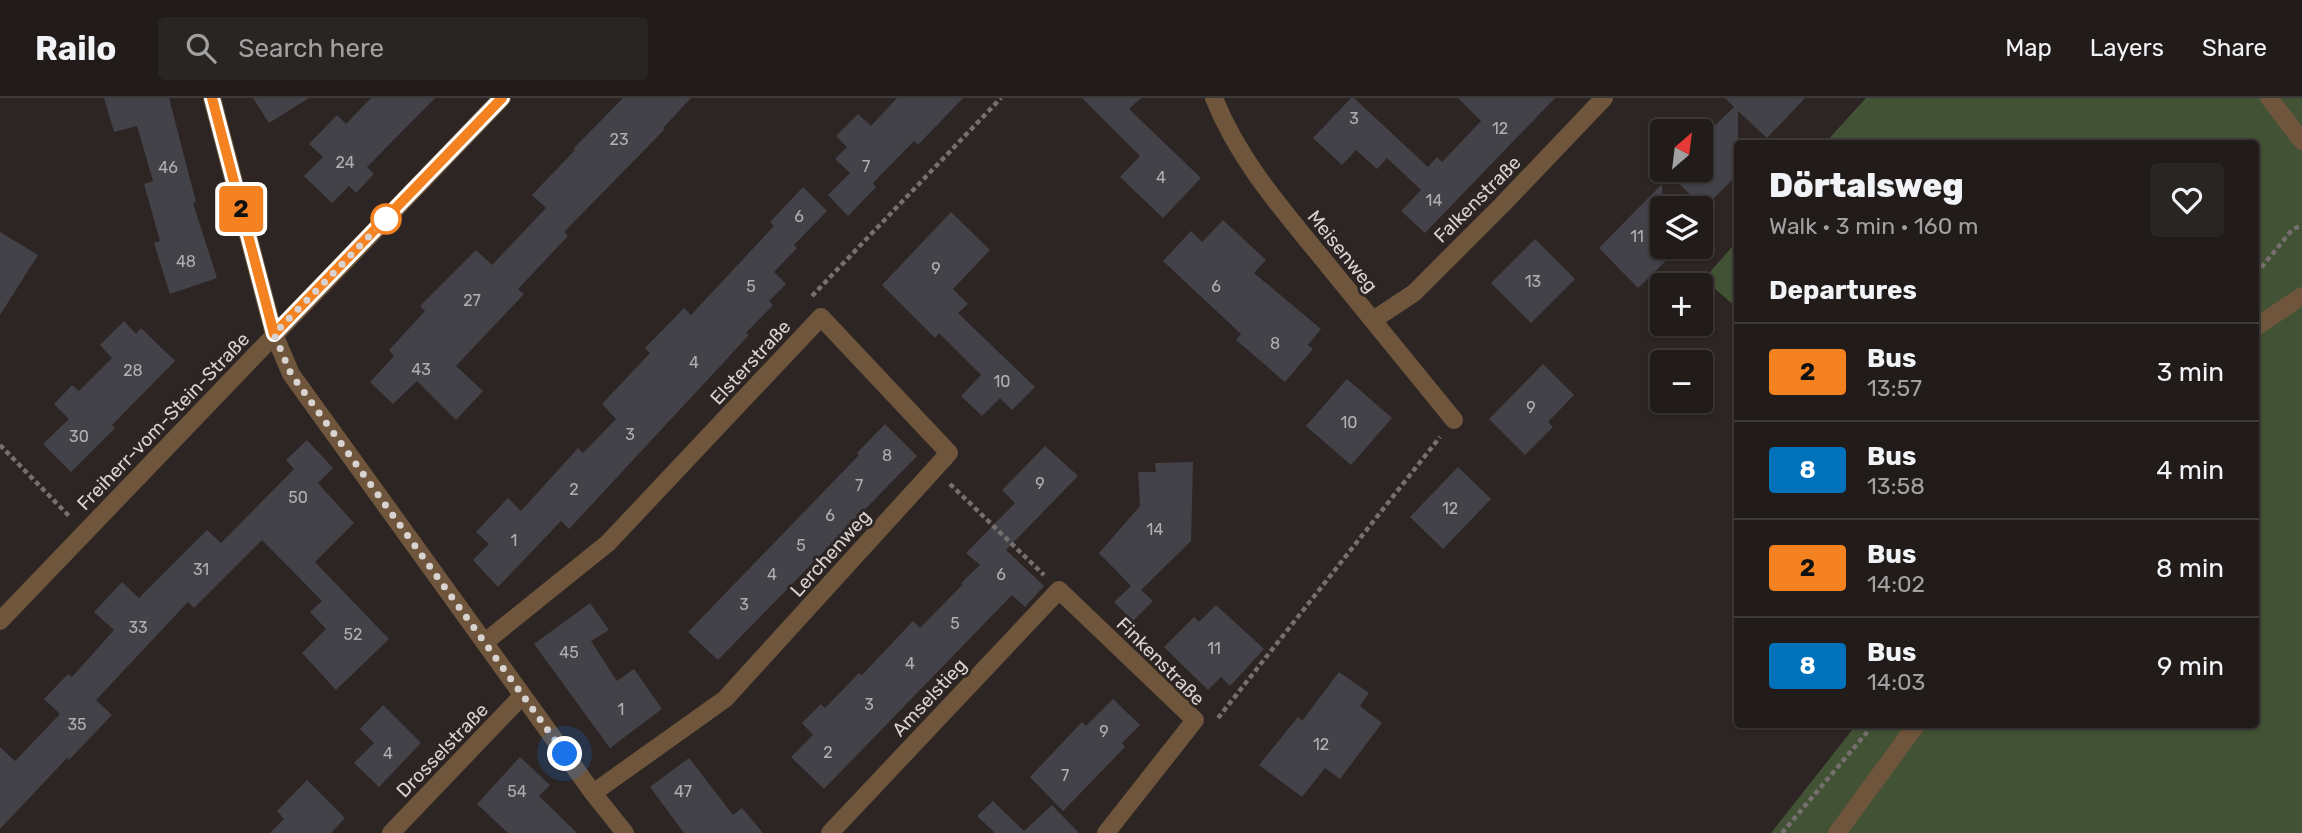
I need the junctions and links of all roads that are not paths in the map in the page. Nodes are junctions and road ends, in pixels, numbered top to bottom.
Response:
1 (212, 98) edge
2 (502, 98) edge
3 (1214, 98) edge
4 (1604, 98) edge
5 (2269, 98) edge
6 (2302, 141) edge
7 (2302, 296) edge
8 (821, 317) joint
9 (1373, 320) junction
10 (2259, 325) edge
11 (274, 334) junction
12 (1454, 420) road end
13 (1059, 590) joint
14 (0, 621) edge
15 (485, 642) junction
16 (522, 696) junction
17 (1914, 728) edge
18 (593, 793) junction
19 (391, 833) edge
20 (625, 833) edge
21 (830, 833) edge
22 (1106, 833) edge
23 (1837, 833) edge

1 - 11 street
2 - 11 street, Freiherr-vom-Stein-Straße
3 - 9 street, Meisenweg
4 - 9 street, Falkenstraße
5 - 6 street
7 - 10 street
8 - 15 street, Elsterstraße
8 - 18 street, Lerchenweg
9 - 12 street, Meisenweg
11 - 14 street, Freiherr-vom-Stein-Straße
11 - 15 street
13 - 21 street, Amselstieg
13 - 22 street, Finkenstraße
15 - 16 street
16 - 18 street
16 - 19 street, Drosselstraße
17 - 23 street
18 - 20 street

